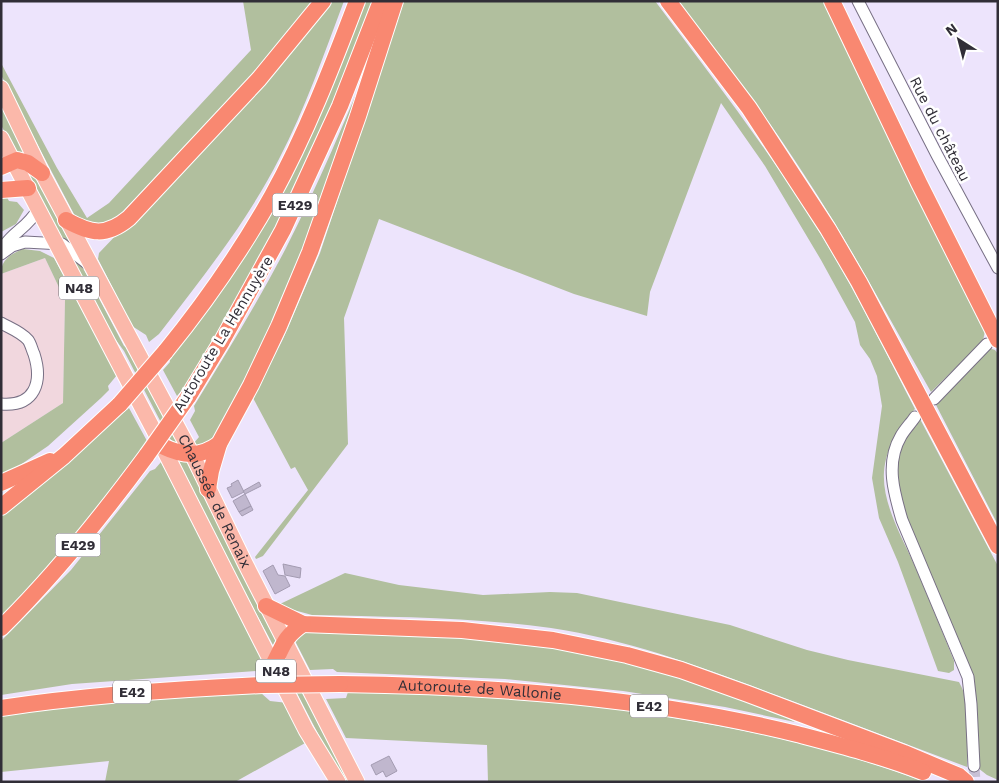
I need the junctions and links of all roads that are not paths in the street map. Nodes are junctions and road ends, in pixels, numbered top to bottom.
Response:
1 (323, 1) edge
2 (357, 1) edge
3 (381, 1) edge
4 (395, 1) edge
5 (668, 1) edge
6 (832, 1) edge
7 (858, 1) edge
8 (1, 88) edge
9 (1, 138) edge
10 (7, 164) edge
11 (42, 173) junction
12 (28, 188) junction
13 (1, 190) edge
14 (38, 209) junction
15 (66, 220) junction
16 (56, 244) junction
17 (1, 252) edge
18 (92, 267) junction
19 (998, 268) edge
20 (1, 323) edge
21 (992, 342) edge
22 (934, 398) dead end
23 (1, 404) edge
24 (915, 417) dead end
25 (219, 444) junction
26 (162, 446) junction
27 (192, 454) junction
28 (64, 456) junction
29 (1, 483) edge
30 (208, 489) junction
31 (1, 508) edge
32 (998, 546) edge
33 (266, 606) junction
34 (303, 624) junction
35 (1, 628) edge
36 (284, 640) junction
37 (273, 665) junction
38 (1, 708) edge
39 (974, 766) tunnel mouth
40 (338, 782) edge
41 (357, 782) edge
42 (949, 782) edge
43 (966, 782) edge

1 - 15 highway
2 - 28 highway, Autoroute La Hennuyère / E429, bridge
3 - 35 highway, Autoroute La Hennuyère / E429, bridge
4 - 25 highway
5 - 32 highway
6 - 21 highway
7 - 19 street, Rue du château
8 - 11 main road, Chaussée de Renaix / N48
9 - 10 main road, Chaussée de Renaix / N48
10 - 11 highway
10 - 12 main road, Chaussée de Renaix / N48
11 - 15 main road, Chaussée de Renaix / N48
12 - 13 highway
12 - 14 main road, Chaussée de Renaix / N48
14 - 16 main road, Chaussée de Renaix / N48
14 - 17 street
15 - 18 main road, Chaussée de Renaix / N48
16 - 17 street
16 - 18 street
16 - 26 main road, Chaussée de Renaix / N48
18 - 27 main road, Chaussée de Renaix / N48
20 - 23 street
21 - 22 street
24 - 39 street
25 - 27 highway
25 - 30 highway
26 - 27 highway
26 - 37 main road, Chaussée de Renaix / N48
27 - 30 main road, Chaussée de Renaix / N48
28 - 29 highway
28 - 31 highway, Autoroute La Hennuyère / E429
30 - 33 main road, Chaussée de Renaix / N48
33 - 34 highway
33 - 36 main road, Chaussée de Renaix / N48
34 - 36 highway
34 - 43 highway
36 - 37 highway
36 - 41 main road, Chaussée de Renaix / N48
37 - 40 main road, Chaussée de Renaix / N48
38 - 42 highway, Autoroute de Wallonie / E42, bridge

